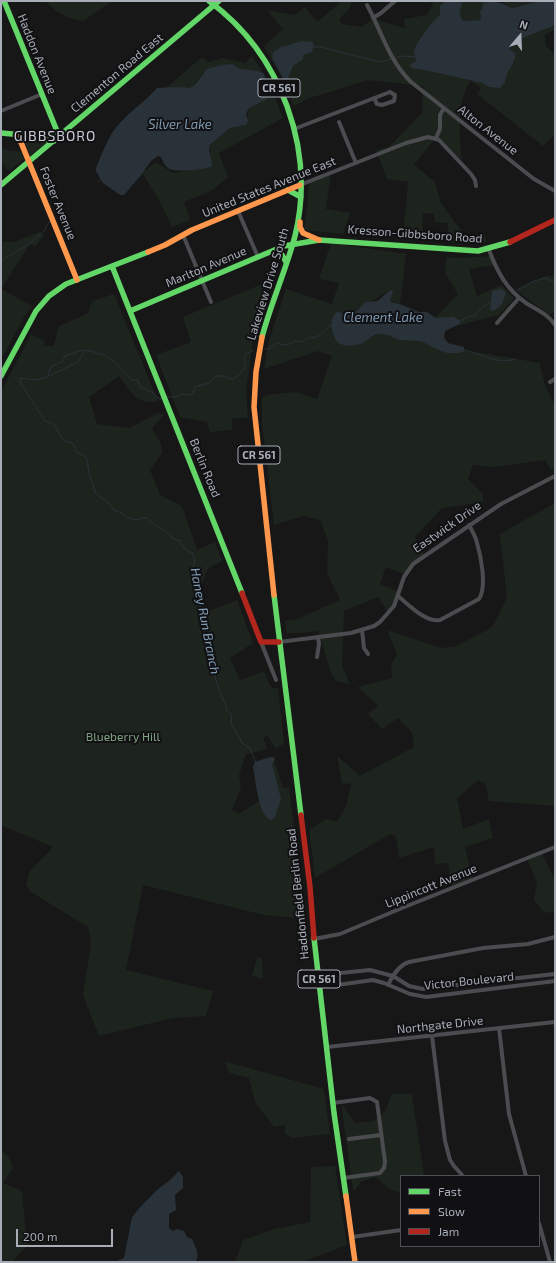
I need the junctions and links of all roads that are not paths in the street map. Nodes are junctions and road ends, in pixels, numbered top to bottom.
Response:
1 (4, 1) edge
2 (209, 1) edge
3 (395, 1) edge
4 (217, 3) edge
5 (367, 5) dead end
6 (373, 18) junction
7 (42, 94) junction
8 (374, 98) junction
9 (444, 108) junction
10 (1, 111) edge
11 (339, 122) dead end
12 (294, 129) junction
13 (1, 132) edge
14 (18, 135) junction
15 (59, 136) junction
16 (436, 138) junction
17 (54, 141) junction
18 (29, 161) junction
19 (356, 163) junction
20 (1, 185) edge
21 (300, 185) junction
22 (476, 186) dead end
23 (288, 190) junction
24 (555, 191) edge
25 (300, 197) junction
26 (238, 211) junction
27 (299, 213) junction
28 (555, 220) edge
29 (183, 235) junction
30 (319, 240) junction
31 (292, 245) junction
32 (274, 250) junction
33 (489, 250) junction
34 (258, 257) junction
35 (286, 263) junction
36 (112, 266) junction
37 (76, 280) junction
38 (202, 282) junction
39 (519, 298) junction
40 (210, 302) dead end
41 (130, 311) junction
42 (497, 323) dead end
43 (555, 325) edge
44 (1, 376) edge
45 (555, 379) edge
46 (550, 382) dead end
47 (555, 476) edge
48 (470, 526) junction
49 (398, 596) junction
50 (362, 630) junction
51 (318, 637) junction
52 (261, 642) junction
53 (279, 642) junction
54 (368, 654) dead end
55 (317, 657) dead end
56 (276, 680) dead end
57 (555, 847) edge
58 (555, 937) edge
59 (314, 939) junction
60 (555, 974) edge
61 (393, 976) junction
62 (319, 979) junction
63 (555, 981) edge
64 (388, 984) junction
65 (555, 1022) edge
66 (499, 1028) junction
67 (432, 1036) junction
68 (327, 1047) junction
69 (333, 1102) junction
70 (381, 1135) junction
71 (350, 1140) dead end
72 (462, 1175) edge
73 (526, 1175) edge
74 (343, 1178) junction
75 (540, 1227) edge
76 (400, 1230) edge
77 (352, 1237) junction
78 (355, 1262) edge
79 (550, 1262) edge

1 - 7 main road, Haddon Avenue
2 - 4 main road, CR 561
3 - 6 street
4 - 12 main road, Lakeview Drive South / CR 561
4 - 15 main road, Clementon Road East
5 - 6 street, Alton Avenue
6 - 9 street, Alton Avenue
7 - 10 street
7 - 15 main road, Haddon Avenue
8 - 8 street
8 - 12 street
9 - 16 street
9 - 24 street, Alton Avenue
11 - 19 street
12 - 21 main road, Lakeview Drive South / CR 561
13 - 14 main road
14 - 17 main road
14 - 18 main road, Foster Avenue
15 - 17 main road, Clementon Road East
16 - 19 street, United States Avenue East
16 - 22 street
17 - 18 main road, Clementon Road East
18 - 20 main road, Clementon Road East
18 - 37 main road, Foster Avenue
19 - 21 street, United States Avenue East
21 - 23 main road, United States Avenue East
21 - 25 main road, Lakeview Drive South / CR 561
23 - 25 main road
23 - 26 main road, United States Avenue East
25 - 27 main road, Lakeview Drive South / CR 561
26 - 29 main road, United States Avenue East
26 - 34 street
27 - 30 main road
27 - 31 main road, Lakeview Drive South / CR 561
28 - 33 main road, Kresson-Gibbsboro Road
29 - 36 main road, United States Avenue East
29 - 38 street
30 - 31 main road, Kresson-Gibbsboro Road
30 - 33 main road, Kresson-Gibbsboro Road
31 - 32 main road, Marlton Avenue
31 - 35 main road, Lakeview Drive South / CR 561
32 - 34 main road, Marlton Avenue
32 - 35 main road
33 - 39 street
34 - 38 main road, Marlton Avenue
35 - 53 main road, Lakeview Drive South / CR 561
36 - 37 main road, United States Avenue East
36 - 41 main road, Berlin Road
37 - 44 main road, United States Avenue East
38 - 40 street
38 - 41 main road, Marlton Avenue
39 - 42 street
39 - 43 street
41 - 52 main road, Berlin Road
45 - 46 street
47 - 48 street, Eastwick Drive
48 - 49 street, Eastwick Drive
48 - 49 street
49 - 50 street, Eastwick Drive
50 - 51 street, Eastwick Drive
50 - 54 street
51 - 53 street, Eastwick Drive
51 - 55 street
52 - 53 main road, Eastwick Drive
52 - 56 street, Berlin Road
53 - 59 main road, Haddonfield Berlin Road / CR 561
57 - 59 street, Lippincott Avenue
58 - 61 street
59 - 62 main road, Haddonfield Berlin Road / CR 561
60 - 61 street, Victor Boulevard
61 - 62 street, Victor Boulevard
61 - 64 street
62 - 64 street, Victor Boulevard
62 - 68 main road, Haddonfield Berlin Road / CR 561
63 - 64 street, Victor Boulevard
65 - 66 street, Northgate Drive
66 - 67 street, Northgate Drive
66 - 73 street
67 - 68 street, Northgate Drive
67 - 72 street
68 - 69 main road, Haddonfield Berlin Road / CR 561
69 - 70 street
69 - 74 main road, Haddonfield Berlin Road / CR 561
70 - 71 street
70 - 74 street
74 - 77 main road, Haddonfield Berlin Road / CR 561
75 - 79 street
76 - 77 street
77 - 78 main road, Haddonfield Berlin Road / CR 561

